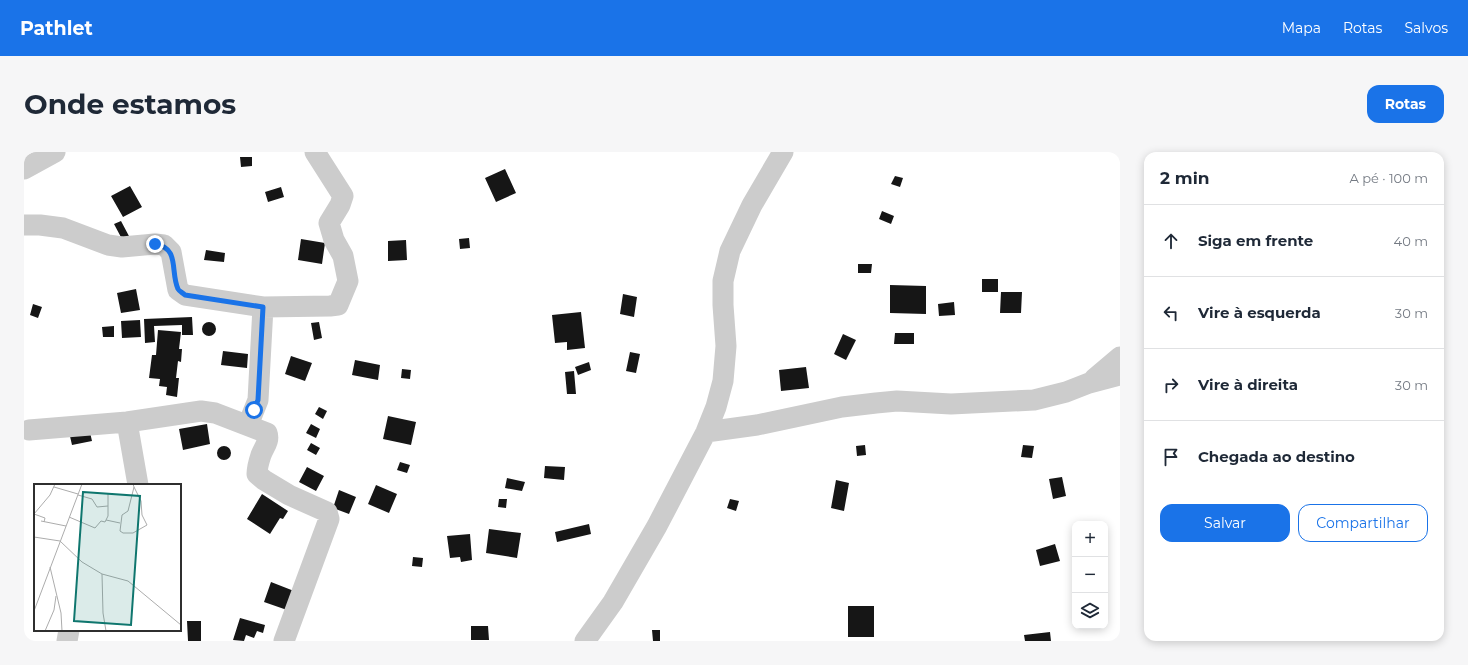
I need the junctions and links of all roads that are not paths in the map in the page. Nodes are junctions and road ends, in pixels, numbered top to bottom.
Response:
1 (55, 152) edge
2 (315, 152) edge
3 (783, 152) edge
4 (24, 169) edge
5 (24, 225) edge
6 (263, 307) junction
7 (1120, 357) edge
8 (1120, 375) edge
9 (1089, 383) junction
10 (128, 422) junction
11 (248, 425) junction
12 (28, 430) dead end
13 (706, 432) junction
14 (138, 484) edge
15 (69, 631) edge
16 (67, 641) edge
17 (284, 641) edge
18 (585, 641) edge

1 - 4 street
2 - 6 street
3 - 13 street
5 - 6 street
6 - 11 street
7 - 9 street
8 - 9 street
9 - 13 street
10 - 11 street
10 - 12 street
10 - 14 street
11 - 17 street
13 - 18 street
15 - 16 street

